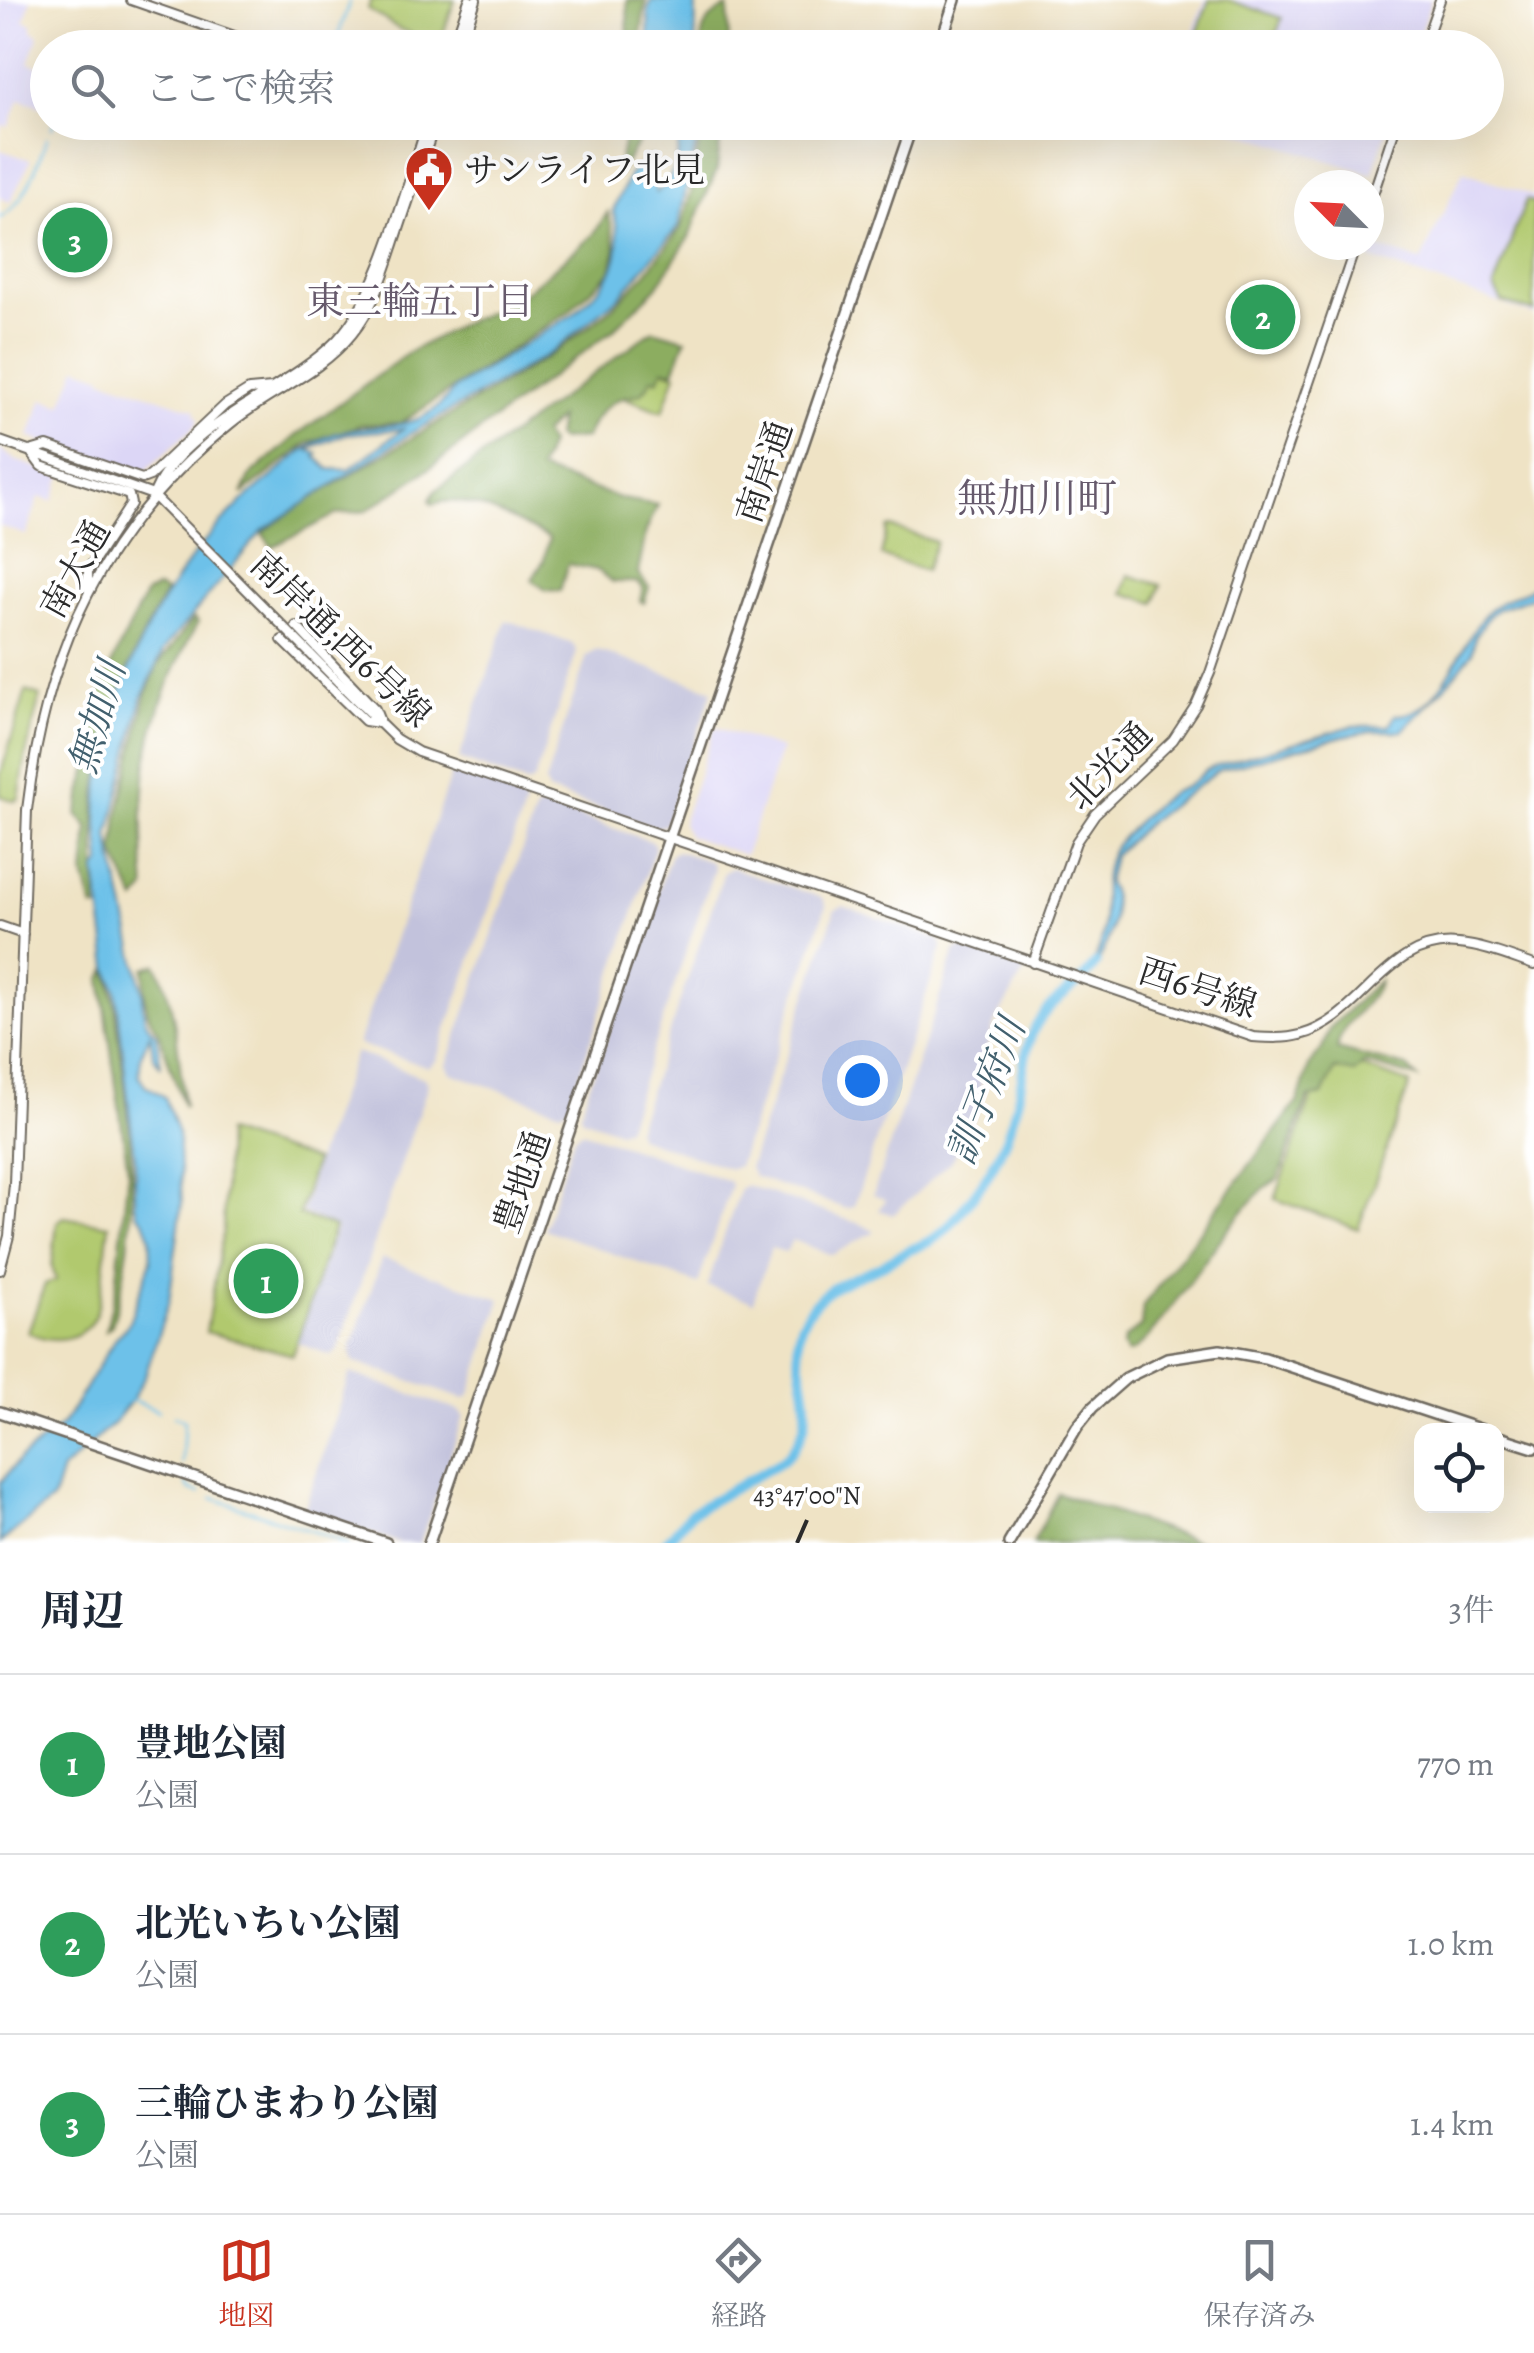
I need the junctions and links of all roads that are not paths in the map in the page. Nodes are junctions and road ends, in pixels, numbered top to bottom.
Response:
1 (131, 0) edge
2 (468, 0) edge
3 (476, 0) edge
4 (955, 0) edge
5 (1440, 0) edge
6 (217, 30) edge
7 (460, 30) edge
8 (464, 30) edge
9 (944, 30) edge
10 (1429, 30) edge
11 (422, 140) edge
12 (430, 140) edge
13 (907, 140) edge
14 (1391, 140) edge
15 (1381, 170) edge
16 (1351, 260) edge
17 (272, 388) junction
18 (0, 441) edge
19 (30, 450) junction
20 (153, 495) junction
21 (88, 593) junction
22 (296, 626) dead end
23 (282, 640) dead end
24 (380, 723) junction
25 (668, 838) junction
26 (0, 926) edge
27 (23, 934) junction
28 (1033, 963) junction
29 (1534, 965) edge
30 (0, 1270) edge
31 (0, 1412) edge
32 (1461, 1423) edge
33 (1504, 1439) edge
34 (1534, 1448) edge
35 (386, 1543) edge
36 (430, 1543) edge
37 (1010, 1543) edge

1 - 6 street
2 - 7 street
3 - 8 street
4 - 9 main road
5 - 10 street
11 - 17 street, 南大通
12 - 20 street, 南大通
13 - 25 main road, 南岸通
14 - 15 street
16 - 28 street, 北光通
17 - 19 street
17 - 20 street, 南大通
18 - 19 street, 南岸通;西6号線
19 - 20 street, 南岸通;西6号線
19 - 21 street
20 - 21 street, 南大通
20 - 24 street, 南岸通;西6号線
21 - 27 street, 南大通
22 - 24 street
23 - 24 street
24 - 25 street, 南岸通;西6号線
25 - 28 street
25 - 36 main road, 豊地通
26 - 27 street
27 - 30 street, 南大通
28 - 29 street, 西6号線
31 - 35 main road
32 - 37 main road
33 - 34 main road

